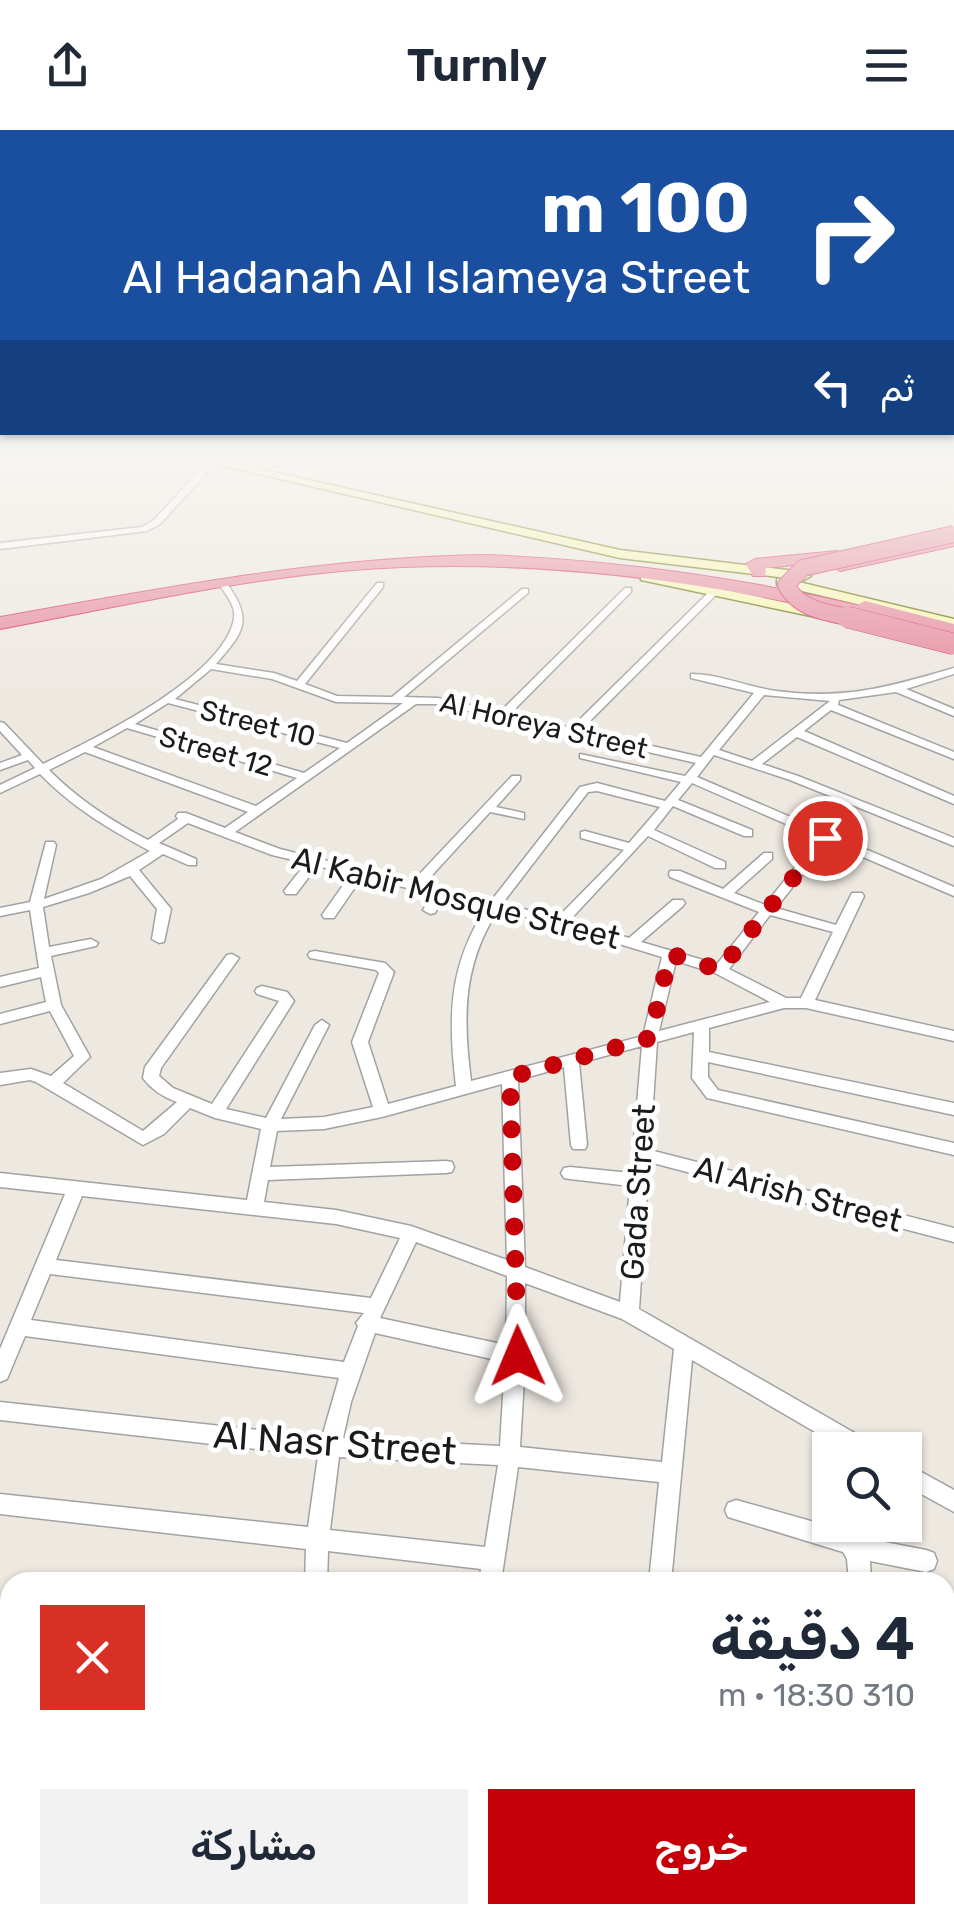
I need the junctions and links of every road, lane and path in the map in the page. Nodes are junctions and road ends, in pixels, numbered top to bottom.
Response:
1 (49, 542) edge
2 (567, 542) edge
3 (591, 542) edge
4 (916, 542) edge
5 (928, 542) edge
6 (930, 542) edge
7 (0, 546) edge
8 (587, 560) junction
9 (629, 567) junction
10 (757, 568) junction
11 (250, 576) junction
12 (806, 581) junction
13 (222, 584) junction
14 (380, 586) dead end
15 (628, 590) dead end
16 (525, 591) dead end
17 (715, 591) junction
18 (0, 614) edge
19 (0, 622) edge
20 (954, 630) edge
21 (954, 644) edge
22 (210, 666) junction
23 (954, 671) edge
24 (695, 676) dead end
25 (300, 684) junction
26 (900, 690) junction
27 (760, 693) junction
28 (416, 698) junction
29 (396, 699) junction
30 (167, 700) junction
31 (836, 702) junction
32 (954, 713) edge
33 (503, 715) junction
34 (124, 724) junction
35 (574, 731) junction
36 (2, 732) edge
37 (796, 732) junction
38 (350, 746) junction
39 (82, 747) junction
40 (29, 756) junction
41 (584, 756) dead end
42 (708, 756) junction
43 (954, 756) edge
44 (756, 764) junction
45 (0, 767) edge
46 (41, 769) junction
47 (308, 777) junction
48 (516, 778) dead end
49 (689, 779) junction
50 (0, 789) edge
51 (954, 800) edge
52 (669, 803) junction
53 (487, 808) junction
54 (258, 811) junction
55 (520, 816) dead end
56 (647, 830) junction
57 (226, 833) junction
58 (748, 833) dead end
59 (585, 834) dead end
60 (825, 838) junction
61 (954, 842) edge
62 (50, 845) dead end
63 (153, 845) junction
64 (632, 848) junction
65 (768, 856) dead end
66 (192, 862) dead end
67 (314, 862) junction
68 (720, 866) dead end
69 (132, 869) junction
70 (359, 872) junction
71 (675, 874) dead end
72 (417, 884) junction
73 (291, 891) dead end
74 (441, 891) junction
75 (954, 892) edge
76 (724, 896) junction
77 (857, 896) dead end
78 (678, 903) dead end
79 (492, 904) junction
80 (36, 905) junction
81 (430, 910) dead end
82 (766, 910) junction
83 (0, 912) edge
84 (329, 915) dead end
85 (561, 922) junction
86 (840, 930) junction
87 (159, 938) dead end
88 (91, 943) dead end
89 (632, 943) junction
90 (43, 952) junction
91 (670, 954) junction
92 (316, 955) dead end
93 (232, 958) dead end
94 (720, 970) junction
95 (47, 971) junction
96 (0, 982) edge
97 (262, 991) dead end
98 (784, 1003) junction
99 (806, 1003) junction
100 (54, 1005) junction
101 (0, 1018) edge
102 (702, 1024) junction
103 (322, 1025) dead end
104 (954, 1036) edge
105 (650, 1038) junction
106 (699, 1055) junction
107 (571, 1060) junction
108 (510, 1077) junction
109 (1, 1081) edge
110 (52, 1084) junction
111 (464, 1089) junction
112 (188, 1101) junction
113 (954, 1109) edge
114 (382, 1111) junction
115 (215, 1112) junction
116 (270, 1124) junction
117 (579, 1146) dead end
118 (954, 1148) edge
119 (641, 1154) junction
120 (446, 1167) dead end
121 (570, 1173) dead end
122 (260, 1174) junction
123 (0, 1180) edge
124 (639, 1180) junction
125 (76, 1189) junction
126 (254, 1208) junction
127 (412, 1232) junction
128 (954, 1235) edge
129 (44, 1266) junction
130 (517, 1270) junction
131 (629, 1313) junction
132 (370, 1314) junction
133 (19, 1327) junction
134 (684, 1344) junction
135 (518, 1356) junction
136 (349, 1371) junction
137 (0, 1373) edge
138 (0, 1411) edge
139 (834, 1432) edge
140 (328, 1448) junction
141 (508, 1456) junction
142 (670, 1472) junction
143 (922, 1483) edge
144 (954, 1502) edge
145 (0, 1504) edge
146 (736, 1510) dead end
147 (316, 1539) junction
148 (854, 1547) junction
149 (495, 1559) junction
150 (926, 1562) dead end
151 (316, 1572) edge
152 (492, 1572) edge
153 (661, 1572) edge
154 (859, 1572) edge

1 - 7 street
2 - 10 main road
3 - 10 main road
4 - 10 highway
5 - 21 highway, bridge
6 - 12 highway
8 - 9 highway
8 - 11 highway
8 - 12 main road
9 - 11 highway
9 - 17 main road
9 - 20 highway, bridge
10 - 12 main road
11 - 13 highway
11 - 18 highway
12 - 20 main road
13 - 19 highway
13 - 22 street
14 - 25 street
15 - 33 street
16 - 29 street
17 - 21 main road
17 - 35 street
22 - 25 street, Al Horeya Street
22 - 30 street
23 - 26 street
24 - 27 street
25 - 29 street, Al Horeya Street
26 - 31 street
26 - 32 street
27 - 31 street
27 - 42 street
28 - 29 street, Al Horeya Street
28 - 33 street, Al Horeya Street
28 - 38 street
30 - 34 street
30 - 38 street, Street 10
31 - 37 street
31 - 43 street
33 - 35 street, Al Horeya Street
34 - 39 street
34 - 47 street, Street 12
35 - 42 street, Al Horeya Street
36 - 40 street
37 - 44 street
37 - 51 street
38 - 47 street
39 - 46 street
39 - 54 street
40 - 45 street
40 - 46 street
41 - 49 street
42 - 44 street, Al Horeya Street
42 - 49 street
44 - 61 street, Al Horeya Street
46 - 50 street
46 - 63 street
47 - 54 street
48 - 53 street
49 - 52 street
49 - 60 street
52 - 56 street
52 - 58 street
52 - 79 street
53 - 55 street
53 - 72 street
54 - 57 street
56 - 64 street
56 - 68 street
57 - 63 street, Al Kabir Mosque Street
57 - 67 street, Al Kabir Mosque Street
59 - 64 street
60 - 75 street
60 - 82 street
62 - 80 street
63 - 66 street
63 - 69 street
64 - 85 street
65 - 76 street
67 - 70 street, Al Kabir Mosque Street
67 - 73 street
69 - 80 street
69 - 87 street
70 - 72 street, Al Kabir Mosque Street
70 - 84 street
71 - 76 street
72 - 74 street, Al Kabir Mosque Street
74 - 79 street, Al Kabir Mosque Street
74 - 81 street
76 - 82 street
77 - 86 street
78 - 89 street
79 - 85 street, Al Kabir Mosque Street
79 - 111 street
80 - 83 street
80 - 90 street
82 - 86 street
82 - 94 street
85 - 89 street, Al Kabir Mosque Street
86 - 99 street
88 - 90 street
89 - 91 street, Al Kabir Mosque Street
90 - 95 street
91 - 94 street, Al Kabir Mosque Street
91 - 105 street, Gada Street
92 - 114 street
93 - 112 street
94 - 98 street, Al Kabir Mosque Street
95 - 96 street
95 - 100 street
97 - 115 street
98 - 99 street
98 - 102 street
99 - 104 street
100 - 101 street
100 - 110 street
102 - 105 street
102 - 106 street
103 - 116 street
105 - 107 street
105 - 119 street, Gada Street
106 - 113 street
106 - 118 street
107 - 108 street
107 - 117 street
108 - 111 street
108 - 130 street
109 - 110 street
110 - 112 street
111 - 114 street
112 - 115 street
114 - 116 street
115 - 116 street
116 - 122 street
119 - 124 street, Gada Street
119 - 128 street, Al Arish Street
120 - 122 street
121 - 124 street
122 - 126 street
123 - 125 street
124 - 131 street, Gada Street
125 - 126 street
125 - 129 street
126 - 127 street
127 - 130 street
127 - 132 street
129 - 132 street
129 - 133 street
130 - 131 street
130 - 135 street
131 - 134 street
132 - 135 street
132 - 136 street
133 - 136 street
133 - 137 street
134 - 139 street
134 - 142 street
135 - 141 street
136 - 140 street
138 - 140 street, Al Nasr Street
140 - 141 street, Al Nasr Street
140 - 147 street
141 - 142 street, Al Nasr Street
141 - 149 street
142 - 153 street
143 - 144 street
145 - 147 street
146 - 148 street
147 - 149 street
147 - 151 street
148 - 150 street
148 - 154 street
149 - 152 street

